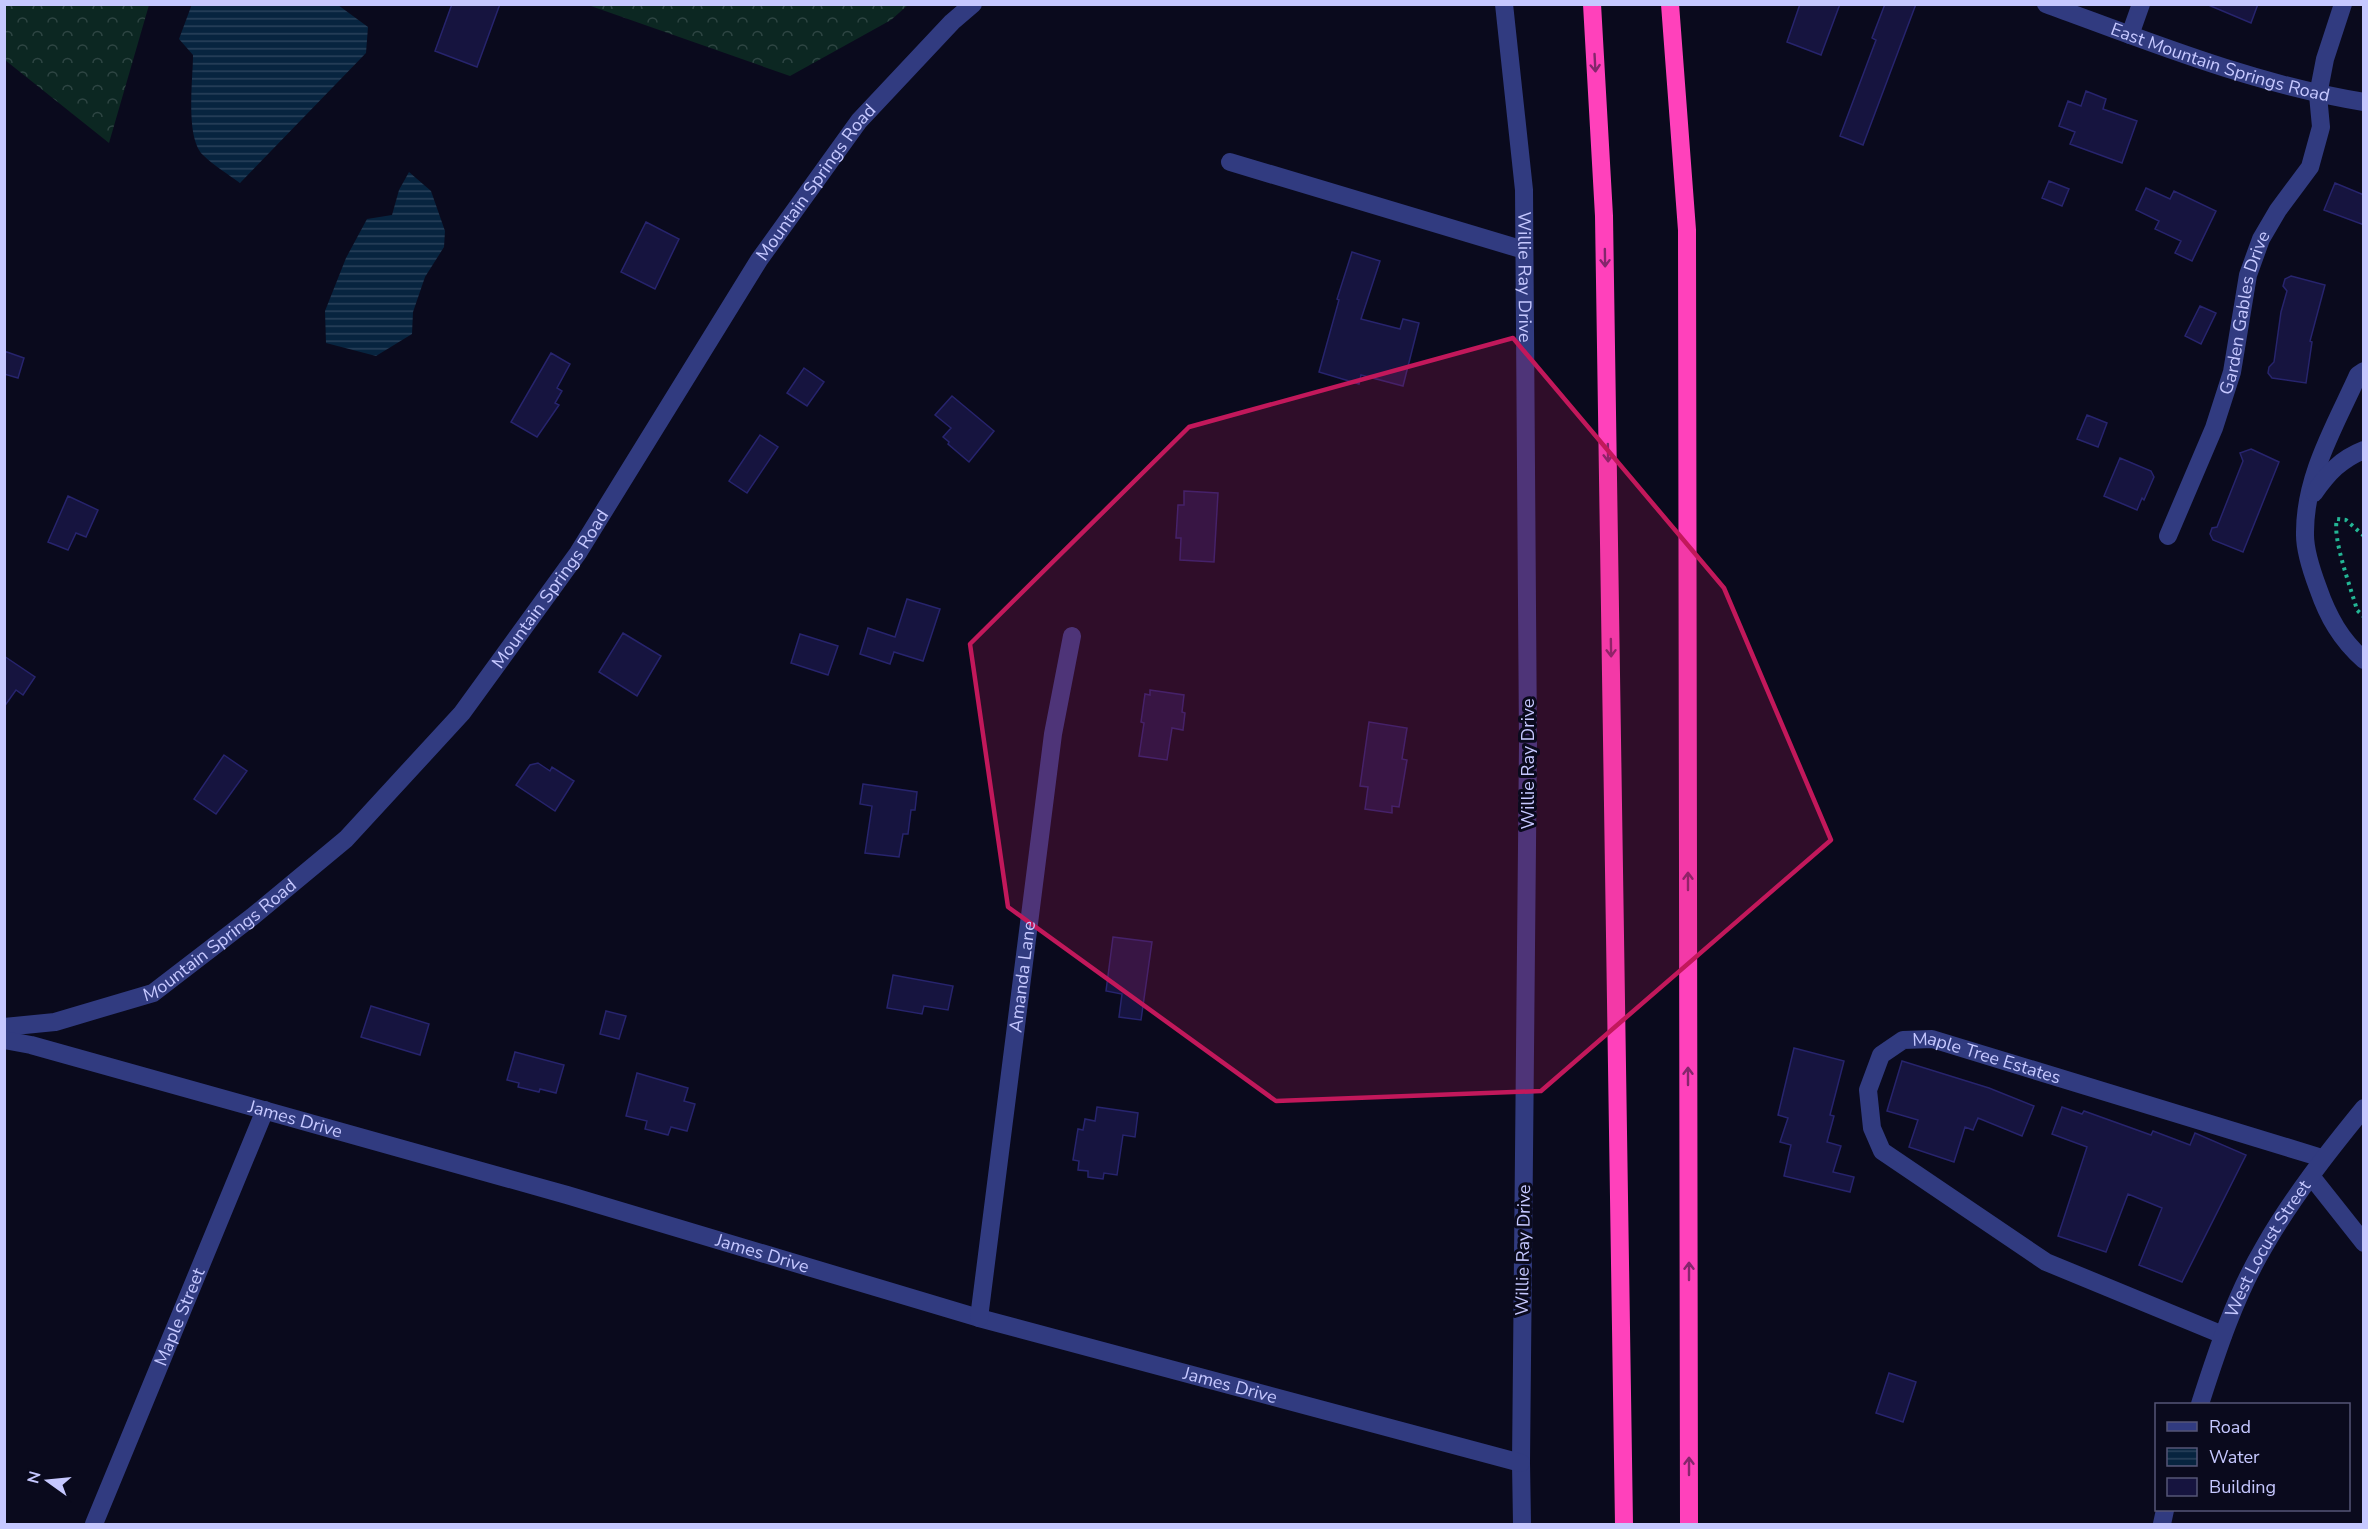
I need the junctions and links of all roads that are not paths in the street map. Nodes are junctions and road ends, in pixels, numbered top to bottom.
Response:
1 (973, 4) edge
2 (1504, 4) edge
3 (1592, 4) edge
4 (1670, 4) edge
5 (2046, 4) edge
6 (2141, 4) edge
7 (2343, 4) edge
8 (2130, 35) junction
9 (2318, 94) junction
10 (2364, 102) edge
11 (1230, 162) dead end
12 (1524, 250) junction
13 (2364, 371) edge
14 (2364, 450) edge
15 (2308, 501) junction
16 (2168, 536) dead end
17 (1072, 636) dead end
18 (2364, 660) edge
19 (4, 1027) edge
20 (4, 1040) edge
21 (2364, 1108) edge
22 (265, 1110) junction
23 (2322, 1158) junction
24 (2311, 1176) junction
25 (2364, 1243) edge
26 (979, 1318) junction
27 (2223, 1335) junction
28 (2200, 1403) edge
29 (1521, 1463) junction
30 (94, 1524) edge
31 (1522, 1524) edge
32 (1624, 1524) edge
33 (1689, 1524) edge

1 - 19 street, Mountain Springs Road
2 - 12 street, Willie Ray Drive
3 -> 32 highway
33 -> 4 highway
5 - 8 street, East Mountain Springs Road
6 - 8 street
7 - 9 street, Garden Gables Drive
8 - 9 street, East Mountain Springs Road
9 - 10 street, East Mountain Springs Road
9 - 16 street, Garden Gables Drive
11 - 12 street
12 - 29 street, Willie Ray Drive
13 - 15 street
14 - 15 street
15 - 18 street
17 - 26 street, Amanda Lane
20 - 22 street, James Drive
21 - 23 street, West Locust Street
22 - 26 street, James Drive
22 - 30 street, Maple Street
23 - 24 street, West Locust Street
23 - 27 street, Maple Tree Estates
24 - 25 street
24 - 27 street, West Locust Street
26 - 29 street, James Drive
27 - 28 street, West Locust Street
29 - 31 street, Willie Ray Drive

